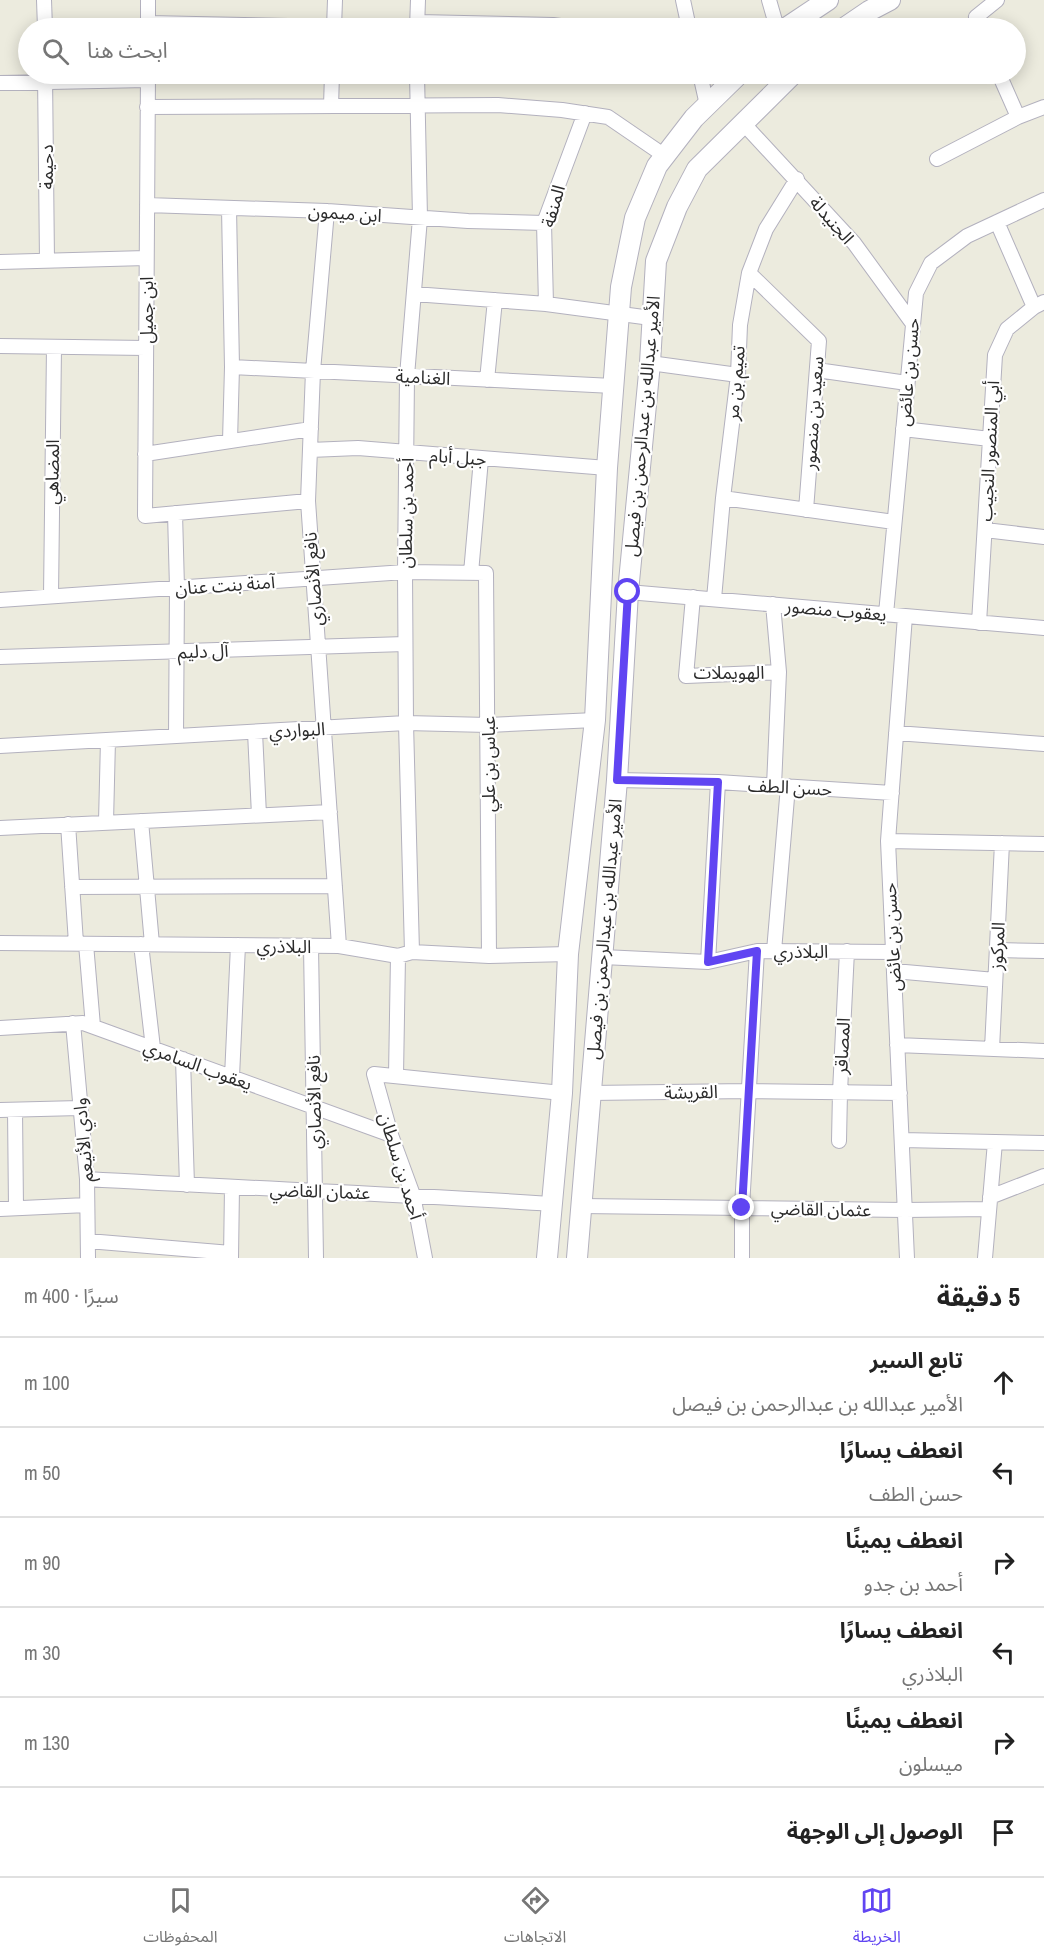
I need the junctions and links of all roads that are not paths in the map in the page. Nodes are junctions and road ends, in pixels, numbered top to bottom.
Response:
1 (44, 0) edge
2 (148, 0) edge
3 (334, 0) edge
4 (418, 0) edge
5 (683, 0) edge
6 (769, 0) edge
7 (819, 0) edge
8 (828, 0) edge
9 (890, 0) edge
10 (997, 0) edge
11 (45, 18) edge
12 (148, 18) edge
13 (334, 18) edge
14 (418, 18) edge
15 (687, 18) edge
16 (774, 18) edge
17 (798, 18) edge
18 (801, 18) edge
19 (859, 18) edge
20 (976, 18) edge
21 (18, 81) edge
22 (0, 83) edge
23 (45, 84) edge
24 (147, 84) edge
25 (332, 84) edge
26 (417, 84) edge
27 (702, 84) edge
28 (729, 84) edge
29 (783, 84) edge
30 (1003, 84) edge
31 (707, 105) junction
32 (331, 106) junction
33 (416, 106) junction
34 (147, 107) junction
35 (1044, 107) edge
36 (585, 113) junction
37 (1018, 117) junction
38 (743, 123) junction
39 (665, 156) junction
40 (937, 159) dead end
41 (797, 179) junction
42 (1044, 201) edge
43 (147, 205) junction
44 (229, 208) junction
45 (327, 211) junction
46 (420, 218) junction
47 (997, 222) junction
48 (544, 223) junction
49 (146, 258) junction
50 (47, 261) junction
51 (0, 262) edge
52 (749, 273) junction
53 (414, 294) junction
54 (495, 300) junction
55 (546, 304) junction
56 (1039, 304) edge
57 (619, 314) junction
58 (651, 318) junction
59 (913, 324) junction
60 (0, 346) edge
61 (54, 347) junction
62 (146, 348) junction
63 (650, 363) junction
64 (232, 366) junction
65 (817, 370) junction
66 (313, 371) junction
67 (738, 375) junction
68 (407, 376) junction
69 (487, 380) junction
70 (907, 383) junction
71 (613, 386) junction
72 (311, 429) junction
73 (903, 429) junction
74 (990, 439) junction
75 (230, 441) junction
76 (310, 450) junction
77 (407, 453) junction
78 (145, 454) junction
79 (481, 459) junction
80 (607, 468) junction
81 (723, 498) junction
82 (308, 501) junction
83 (806, 510) junction
84 (175, 513) junction
85 (894, 522) junction
86 (985, 530) junction
87 (1044, 537) edge
88 (405, 572) junction
89 (471, 573) junction
90 (486, 573) joint
91 (313, 579) junction
92 (177, 588) junction
93 (628, 592) junction
94 (51, 596) junction
95 (693, 597) junction
96 (714, 599) junction
97 (0, 600) edge
98 (773, 604) junction
99 (886, 614) junction
100 (905, 616) junction
101 (979, 623) junction
102 (1044, 628) edge
103 (405, 644) junction
104 (318, 647) junction
105 (177, 652) junction
106 (0, 657) edge
107 (779, 672) junction
108 (595, 720) junction
109 (406, 723) junction
110 (488, 724) junction
111 (324, 728) junction
112 (255, 732) junction
113 (896, 733) junction
114 (176, 736) junction
115 (108, 740) junction
116 (1044, 744) edge
117 (0, 746) edge
118 (617, 780) junction
119 (718, 782) junction
120 (774, 786) junction
121 (788, 786) junction
122 (892, 793) junction
123 (330, 812) junction
124 (259, 815) junction
125 (141, 821) junction
126 (106, 822) junction
127 (68, 824) junction
128 (0, 828) edge
129 (888, 841) junction
130 (1002, 843) junction
131 (1044, 844) edge
132 (335, 886) junction
133 (72, 887) junction
134 (147, 887) junction
135 (0, 943) edge
136 (81, 944) junction
137 (147, 944) junction
138 (238, 945) junction
139 (311, 946) junction
140 (339, 946) junction
141 (997, 950) junction
142 (757, 951) junction
143 (774, 951) junction
144 (847, 951) junction
145 (1044, 951) edge
146 (893, 952) junction
147 (405, 954) junction
148 (568, 954) junction
149 (489, 956) junction
150 (603, 957) junction
151 (708, 962) junction
152 (894, 971) junction
153 (995, 980) junction
154 (73, 1023) junction
155 (93, 1026) junction
156 (0, 1028) edge
157 (897, 1045) junction
158 (153, 1048) junction
159 (992, 1049) junction
160 (1044, 1051) edge
161 (183, 1059) junction
162 (396, 1076) junction
163 (232, 1077) junction
164 (748, 1091) junction
165 (840, 1092) junction
166 (562, 1093) junction
167 (590, 1093) junction
168 (900, 1093) junction
169 (314, 1106) junction
170 (81, 1108) junction
171 (0, 1110) edge
172 (15, 1110) junction
173 (392, 1135) junction
174 (902, 1140) junction
175 (839, 1141) dead end
176 (995, 1142) junction
177 (1044, 1143) edge
178 (1044, 1176) edge
179 (87, 1179) junction
180 (187, 1185) junction
181 (232, 1187) junction
182 (315, 1192) junction
183 (413, 1195) junction
184 (990, 1203) junction
185 (553, 1204) junction
186 (87, 1205) junction
187 (580, 1206) junction
188 (16, 1208) junction
189 (742, 1208) junction
190 (0, 1209) edge
191 (905, 1210) junction
192 (88, 1241) junction
193 (231, 1256) edge
194 (88, 1258) edge
195 (316, 1258) edge
196 (425, 1258) edge
197 (547, 1258) edge
198 (577, 1258) edge
199 (742, 1258) edge
200 (907, 1258) edge
201 (985, 1258) edge

1 - 11 street
2 - 12 street
3 - 13 street
4 - 14 street
5 - 15 street
6 - 16 street
7 - 17 main road
8 - 18 main road
9 - 19 main road
10 - 20 street
21 - 22 street
23 - 50 street, دحيمة
24 - 34 street, ابن جميل
25 - 32 street
26 - 33 street, أحمد بن سلطان
27 - 31 street
28 - 31 main road, الأمير عبدالله بن عبدالرحمن بن فيصل
29 - 38 main road, الأمير عبدالله بن عبدالرحمن بن فيصل
30 - 37 street
31 - 39 main road, الأمير عبدالله بن عبدالرحمن بن فيصل
32 - 33 street
32 - 34 street
33 - 36 street
33 - 46 street, أحمد بن سلطان
34 - 43 street, ابن جميل
35 - 37 street
36 - 39 street
36 - 48 street, المنفة
37 - 40 street
38 - 41 street, الجنيدلة
38 - 58 main road, الأمير عبدالله بن عبدالرحمن بن فيصل
39 - 57 main road, الأمير عبدالله بن عبدالرحمن بن فيصل
41 - 52 street, تميم بن مر
41 - 59 street, الجنيدلة
42 - 47 street, حسن بن عائض
43 - 44 street, ابن ميمون
43 - 49 street, ابن جميل
44 - 45 street, ابن ميمون
44 - 64 street
45 - 46 street, ابن ميمون
45 - 66 street, نافع الأنصاري
46 - 48 street, ابن ميمون
46 - 53 street, أحمد بن سلطان
47 - 56 street
47 - 59 street, حسن بن عائض
48 - 55 street, المنفة
49 - 50 street
49 - 62 street, ابن جميل
50 - 51 street
52 - 65 street, سعيد بن منصور
52 - 67 street, تميم بن مر
53 - 54 street
53 - 68 street, أحمد بن سلطان
54 - 55 street
54 - 69 street
55 - 57 street
56 - 74 street, أبي المنصور النجيب
57 - 58 street
57 - 71 main road, الأمير عبدالله بن عبدالرحمن بن فيصل
58 - 63 main road, الأمير عبدالله بن عبدالرحمن بن فيصل
59 - 70 street, حسن بن عائض
60 - 61 street
61 - 62 street
61 - 94 street, المضاهي
62 - 78 street, ابن جميل
63 - 67 street
63 - 93 main road, الأمير عبدالله بن عبدالرحمن بن فيصل
64 - 66 street, الغنامية
64 - 75 street
65 - 70 street
65 - 83 street, سعيد بن منصور
66 - 68 street, الغنامية
66 - 72 street, نافع الأنصاري
67 - 81 street, تميم بن مر
68 - 69 street, الغنامية
68 - 77 street, أحمد بن سلطان
69 - 71 street, الغنامية
70 - 73 street, حسن بن عائض
71 - 80 main road, الأمير عبدالله بن عبدالرحمن بن فيصل
72 - 75 street
72 - 76 street, نافع الأنصاري
73 - 74 street
73 - 85 street, حسن بن عائض
74 - 86 street, أبي المنصور النجيب
75 - 78 street
76 - 77 street, جبل أبام
76 - 82 street, نافع الأنصاري
77 - 79 street, جبل أبام
77 - 88 street, أحمد بن سلطان
78 - 84 street, ابن جميل
79 - 80 street, جبل أبام
79 - 89 street
80 - 108 main road, الأمير عبدالله بن عبدالرحمن بن فيصل
81 - 83 street
81 - 96 street, تميم بن مر
82 - 84 street, ابن جميل
82 - 91 street, نافع الأنصاري
83 - 85 street
84 - 92 street
85 - 99 street, حسن بن عائض
86 - 87 street
86 - 101 street, أبي المنصور النجيب
88 - 89 street, آمنة بنت عنان
88 - 91 street, آمنة بنت عنان
88 - 103 street, أحمد بن سلطان
89 - 90 street, آمنة بنت عنان
90 - 110 street, عباس بن علي
91 - 92 street, آمنة بنت عنان
91 - 104 street, نافع الأنصاري
92 - 94 street, آمنة بنت عنان
92 - 105 street
93 - 95 street, يعقوب منصور
93 - 118 main road, الأمير عبدالله بن عبدالرحمن بن فيصل
94 - 97 street, آمنة بنت عنان
95 - 96 street, يعقوب منصور
95 - 107 street, الهويملات
96 - 98 street, يعقوب منصور
98 - 99 street, يعقوب منصور
98 - 107 street, الهويملات
99 - 100 street, يعقوب منصور
100 - 101 street, يعقوب منصور
100 - 113 street, حسن بن عائض
101 - 102 street, يعقوب منصور
103 - 104 street, آل دليم
103 - 109 street, أحمد بن سلطان
104 - 105 street, آل دليم
104 - 111 street, نافع الأنصاري
105 - 106 street, آل دليم
105 - 114 street
107 - 120 street
108 - 110 street, البواردي
108 - 148 main road, الأمير عبدالله بن عبدالرحمن بن فيصل
109 - 110 street, البواردي
109 - 111 street, البواردي
109 - 147 street, أحمد بن سلطان
110 - 149 street, عباس بن علي
111 - 112 street, البواردي
111 - 123 street, نافع الأنصاري
112 - 114 street, البواردي
112 - 124 street
113 - 116 street
113 - 122 street, حسن بن عائض
114 - 115 street, البواردي
115 - 117 street, البواردي
115 - 126 street
118 - 119 street, حسن الطف
118 - 150 main road, الأمير عبدالله بن عبدالرحمن بن فيصل
119 - 120 street, حسن الطف
119 - 151 street
120 - 121 street, حسن الطف
121 - 122 street, حسن الطف
121 - 143 street
122 - 129 street, حسن بن عائض
123 - 124 street
123 - 132 street, نافع الأنصاري
124 - 125 street
125 - 126 street
125 - 134 street
126 - 127 street
127 - 128 street
127 - 133 street
129 - 130 street
129 - 146 street, حسن بن عائض
130 - 131 street
130 - 141 street, المركوز
132 - 134 street
132 - 140 street, نافع الأنصاري
133 - 134 street
133 - 136 street
134 - 137 street
135 - 136 street, البلاذري
136 - 137 street, البلاذري
136 - 155 street
137 - 138 street, البلاذري
137 - 158 street
138 - 139 street, البلاذري
138 - 163 street
139 - 140 street, البلاذري
139 - 169 street, نافع الأنصاري
140 - 147 street, البلاذري
141 - 145 street
141 - 153 street, المركوز
142 - 143 street, البلاذري
142 - 151 street, البلاذري
142 - 164 street
143 - 144 street, البلاذري
144 - 146 street, البلاذري
144 - 165 street, المصاقر
146 - 152 street, حسن بن عائض
147 - 149 street, البلاذري
147 - 162 street, أحمد بن سلطان
148 - 149 street, البلاذري
148 - 166 main road, الأمير عبدالله بن عبدالرحمن بن فيصل
150 - 151 street, البلاذري
150 - 167 main road, الأمير عبدالله بن عبدالرحمن بن فيصل
152 - 153 street
152 - 157 street, حسن بن عائض
153 - 159 street, المركوز
154 - 155 street, يعقوب السامري
154 - 156 street, يعقوب السامري
154 - 170 street, وادي الأنيعم
155 - 158 street, يعقوب السامري
157 - 159 street
157 - 168 street, حسن بن عائض
158 - 161 street, يعقوب السامري
159 - 160 street
161 - 163 street, يعقوب السامري
161 - 180 street
162 - 166 street
162 - 173 street, أحمد بن سلطان
163 - 169 street, يعقوب السامري
164 - 165 street, القريشة
164 - 167 street, القريشة
164 - 189 street
165 - 168 street, القريشة
165 - 175 street, المصاقر
166 - 185 main road, الأمير عبدالله بن عبدالرحمن بن فيصل
167 - 187 main road, الأمير عبدالله بن عبدالرحمن بن فيصل
168 - 174 street, حسن بن عائض
169 - 173 street, يعقوب السامري
169 - 182 street, نافع الأنصاري
170 - 172 street
170 - 179 street, وادي الأنيعم
171 - 172 street
172 - 188 street
173 - 183 street, أحمد بن سلطان
174 - 176 street
174 - 191 street, حسن بن عائض
176 - 177 street
176 - 184 street
178 - 184 street, عثمان القاضي
179 - 180 street, عثمان القاضي
179 - 186 street, وادي الأنيعم
180 - 181 street, عثمان القاضي
181 - 182 street, عثمان القاضي
181 - 193 street
182 - 183 street, عثمان القاضي
182 - 195 street, نافع الأنصاري
183 - 185 street, عثمان القاضي
183 - 196 street, أحمد بن سلطان
184 - 191 street, عثمان القاضي
184 - 201 street
185 - 197 main road, الأمير عبدالله بن عبدالرحمن بن فيصل
186 - 188 street
186 - 192 street, وادي الأنيعم
187 - 189 street, عثمان القاضي
187 - 198 main road, الأمير عبدالله بن عبدالرحمن بن فيصل
188 - 190 street
189 - 191 street, عثمان القاضي
189 - 199 street
191 - 200 street, حسن بن عائض
192 - 193 street
192 - 194 street, وادي الأنيعم

